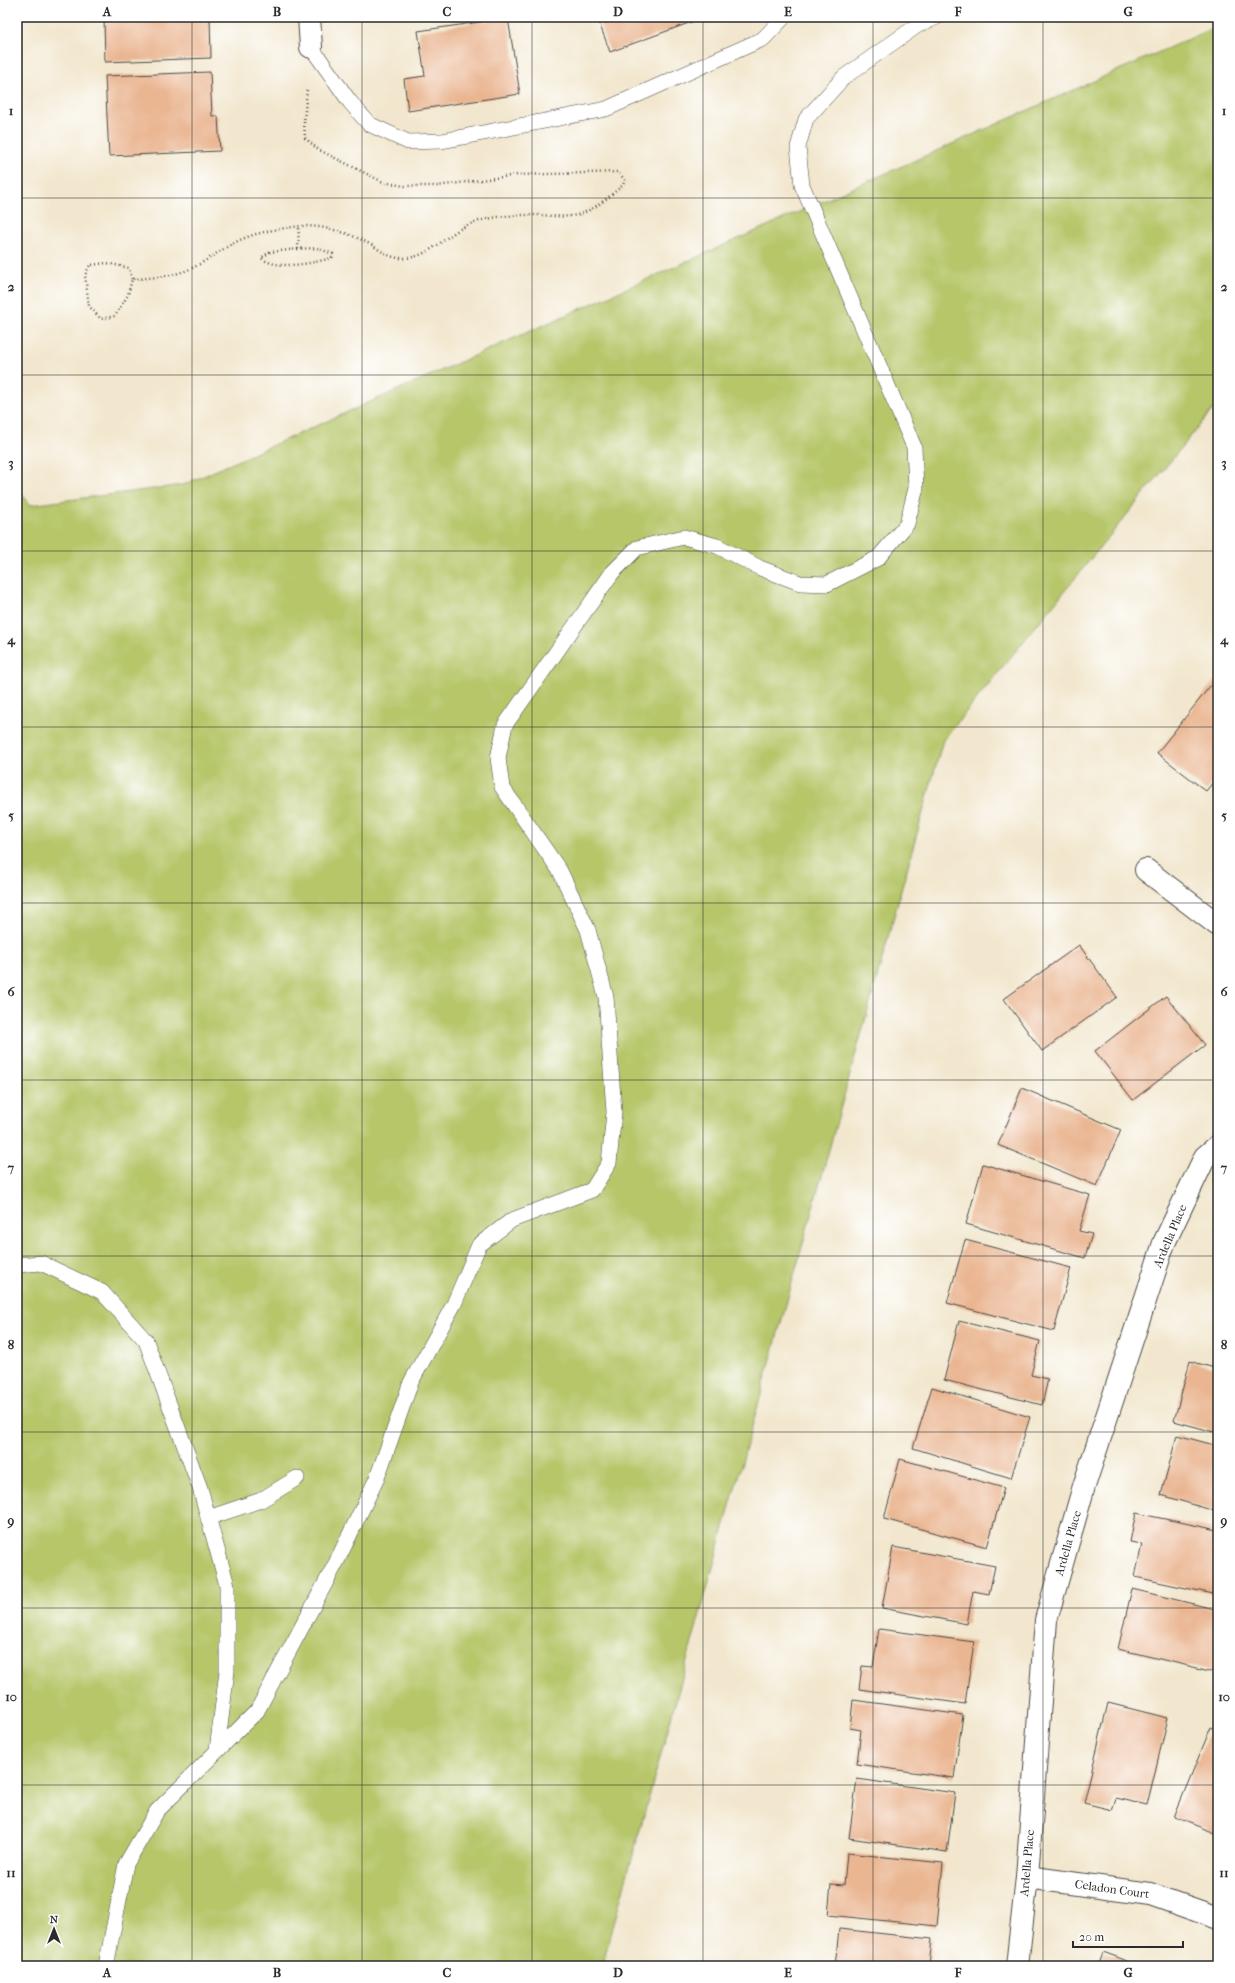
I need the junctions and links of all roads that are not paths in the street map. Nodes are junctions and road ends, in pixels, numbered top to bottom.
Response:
1 (310, 17) edge
2 (784, 17) edge
3 (938, 17) edge
4 (311, 47) joint
5 (1146, 870) dead end
6 (1218, 925) edge
7 (1218, 1146) edge
8 (17, 1265) edge
9 (297, 1478) dead end
10 (208, 1518) junction
11 (217, 1750) junction
12 (1027, 1877) junction
13 (1218, 1918) edge
14 (106, 1966) edge
15 (1016, 1966) edge

1 - 4 street
2 - 4 lane
3 - 11 lane
5 - 6 street
7 - 12 street, Ardella Place
8 - 10 lane
9 - 10 lane
10 - 11 lane
11 - 14 lane
12 - 13 street, Celadon Court
12 - 15 street, Ardella Place

